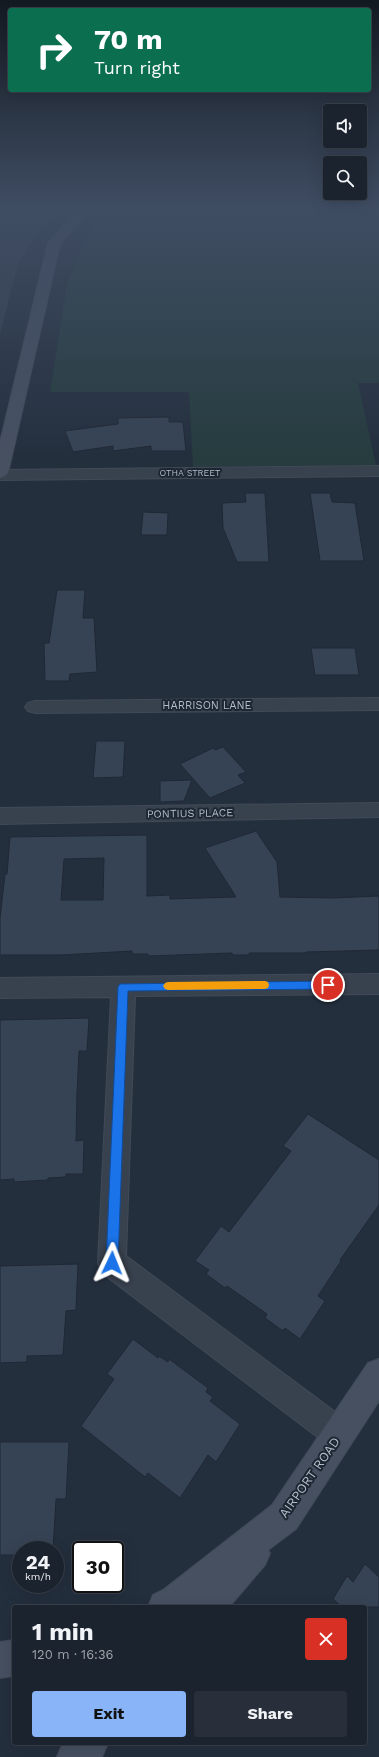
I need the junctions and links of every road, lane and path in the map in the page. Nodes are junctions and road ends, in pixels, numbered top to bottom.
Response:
1 (43, 291) edge
2 (379, 471) edge
3 (0, 474) edge
4 (379, 704) edge
5 (35, 707) dead end
6 (379, 810) edge
7 (0, 816) edge
8 (379, 984) edge
9 (123, 987) junction
10 (0, 988) edge
11 (379, 1374) edge
12 (339, 1434) junction
13 (284, 1517) junction
14 (169, 1605) edge
15 (210, 1605) edge
16 (12, 1658) edge
17 (0, 1660) edge
18 (88, 1745) edge
19 (75, 1757) edge

1 - 3 main road
2 - 3 street, OTHA STREET
4 - 5 street, HARRISON LANE
6 - 7 street, PONTIUS PLACE
8 - 9 street
9 - 10 street
9 - 12 street
11 - 12 main road, AIRPORT ROAD
12 - 13 main road, AIRPORT ROAD
13 - 14 main road, AIRPORT ROAD
13 - 15 main road
16 - 17 main road
18 - 19 main road

